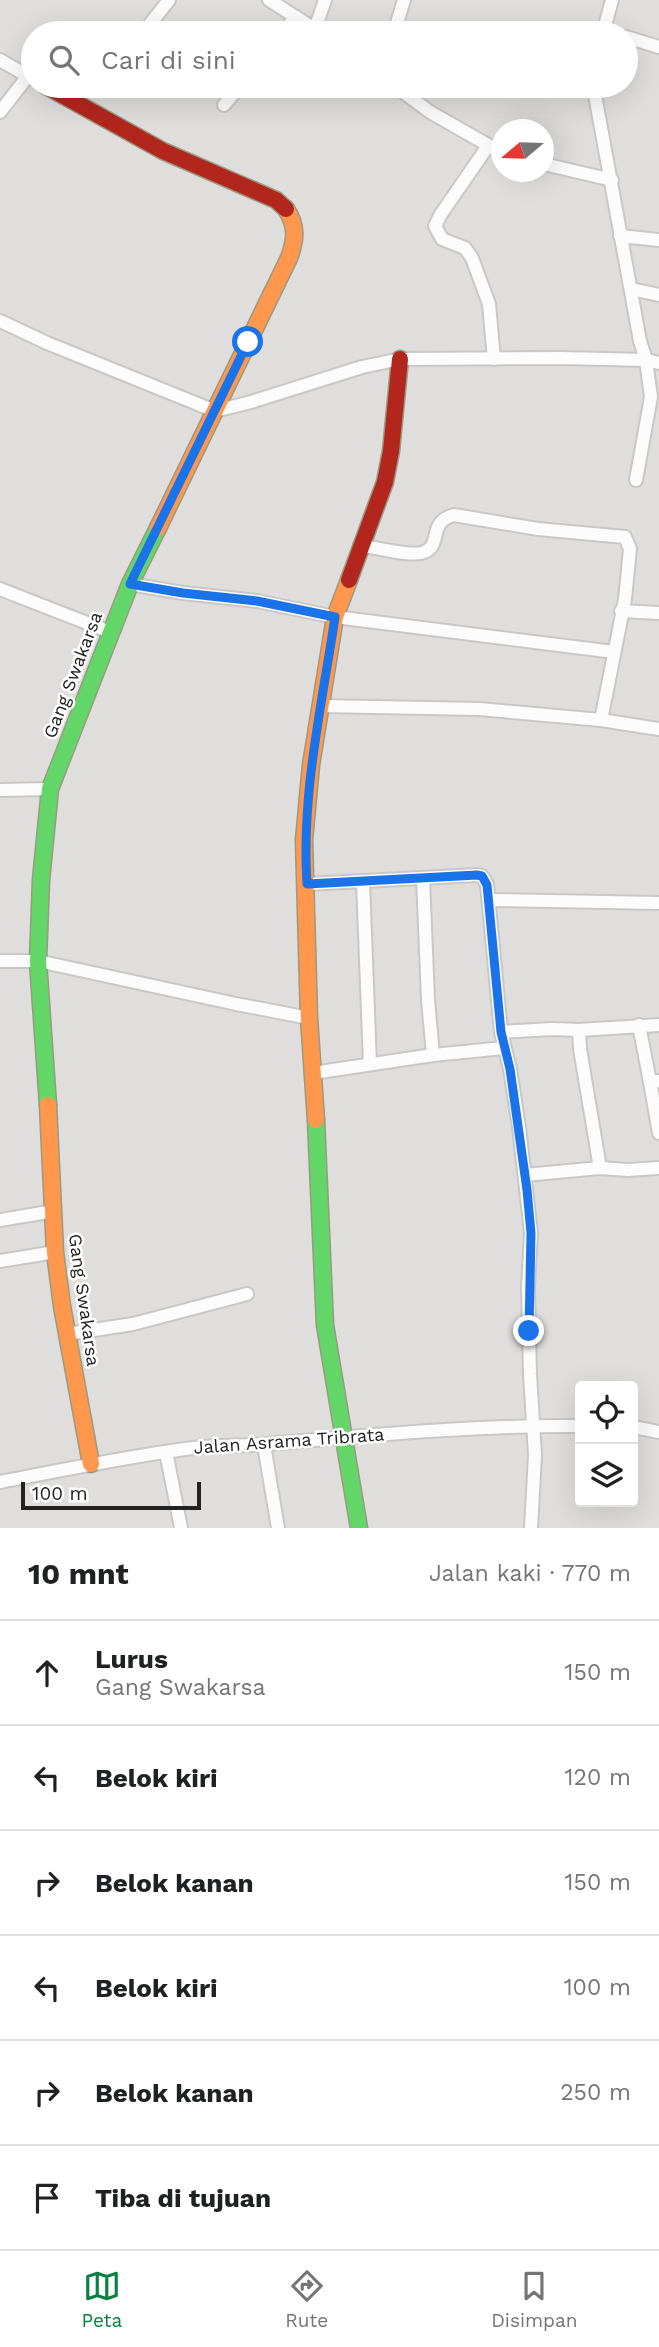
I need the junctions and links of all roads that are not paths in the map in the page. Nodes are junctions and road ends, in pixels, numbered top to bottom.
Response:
1 (169, 0) edge
2 (270, 0) edge
3 (325, 0) edge
4 (404, 0) edge
5 (612, 0) edge
6 (296, 17) junction
7 (152, 21) edge
8 (292, 21) edge
9 (302, 21) edge
10 (320, 21) edge
11 (398, 21) edge
12 (608, 21) edge
13 (638, 40) edge
14 (659, 45) edge
15 (0, 60) edge
16 (21, 72) edge
17 (21, 88) edge
18 (68, 98) edge
19 (230, 98) edge
20 (411, 98) edge
21 (596, 98) edge
22 (224, 105) dead end
23 (0, 112) edge
24 (488, 146) junction
25 (491, 148) edge
26 (554, 166) edge
27 (612, 180) junction
28 (620, 236) junction
29 (659, 240) edge
30 (631, 289) junction
31 (659, 295) edge
32 (0, 321) edge
33 (400, 359) junction
34 (494, 359) junction
35 (652, 362) edge
36 (215, 411) junction
37 (636, 480) dead end
38 (360, 546) junction
39 (130, 584) junction
40 (0, 589) edge
41 (621, 611) junction
42 (659, 613) edge
43 (335, 617) junction
44 (110, 632) junction
45 (614, 652) junction
46 (321, 706) junction
47 (601, 720) junction
48 (659, 729) edge
49 (50, 789) junction
50 (0, 790) edge
51 (423, 878) junction
52 (363, 882) junction
53 (307, 884) junction
54 (489, 900) junction
55 (659, 903) edge
56 (0, 961) edge
57 (38, 961) junction
58 (309, 1018) junction
59 (639, 1025) junction
60 (659, 1025) edge
61 (579, 1030) junction
62 (501, 1032) junction
63 (504, 1048) junction
64 (433, 1055) junction
65 (370, 1064) junction
66 (313, 1073) junction
67 (654, 1081) edge
68 (659, 1133) edge
69 (600, 1168) junction
70 (659, 1168) edge
71 (525, 1175) junction
72 (54, 1211) junction
73 (0, 1220) edge
74 (55, 1252) junction
75 (0, 1261) edge
76 (247, 1294) dead end
77 (68, 1334) junction
78 (575, 1426) edge
79 (533, 1427) junction
80 (638, 1428) edge
81 (659, 1432) edge
82 (344, 1436) junction
83 (264, 1445) junction
84 (166, 1452) junction
85 (91, 1464) junction
86 (0, 1482) edge
87 (181, 1528) edge
88 (278, 1528) edge
89 (359, 1528) edge
90 (531, 1528) edge

1 - 7 street
2 - 6 street
3 - 10 street
4 - 11 street
5 - 12 street
6 - 8 street
6 - 9 street
13 - 14 street
15 - 16 street
17 - 23 street
18 - 36 street, Gang Swakarsa
19 - 22 street
20 - 24 street
21 - 27 street
24 - 25 street
24 - 34 street
26 - 27 street
27 - 28 street
28 - 29 street
28 - 30 street
30 - 31 street
30 - 35 street
32 - 36 street
33 - 34 street
33 - 36 street
33 - 38 street
34 - 35 street
35 - 37 street
36 - 39 street, Gang Swakarsa
38 - 41 street
38 - 43 street
39 - 43 street
39 - 44 street, Gang Swakarsa
40 - 44 street
41 - 42 street
41 - 45 street
43 - 45 street
43 - 46 street
44 - 49 street, Gang Swakarsa
45 - 47 street
46 - 47 street
46 - 53 street
47 - 48 street
49 - 50 street
49 - 57 street, Gang Swakarsa
51 - 52 street
51 - 54 street
51 - 64 street
52 - 53 street
52 - 65 street
53 - 58 street
54 - 55 street
54 - 62 street
56 - 57 street
57 - 58 street
57 - 72 street, Gang Swakarsa
58 - 66 street
59 - 60 street
59 - 61 street
59 - 67 street
61 - 62 street
61 - 69 street
62 - 63 street
63 - 64 street
63 - 71 street
64 - 65 street
65 - 66 street
66 - 82 street
67 - 68 street
69 - 70 street
69 - 71 street
71 - 79 street
72 - 73 street
72 - 74 street, Gang Swakarsa
74 - 75 street
74 - 77 street, Gang Swakarsa
76 - 77 street
77 - 85 street, Gang Swakarsa
78 - 79 street, Jalan Asrama Tribrata
79 - 82 street, Jalan Asrama Tribrata
79 - 90 street
80 - 81 street
82 - 83 street, Jalan Asrama Tribrata
82 - 89 street
83 - 84 street, Jalan Asrama Tribrata
83 - 88 street
84 - 85 street, Jalan Asrama Tribrata
84 - 87 street
85 - 86 street, Jalan Asrama Tribrata

